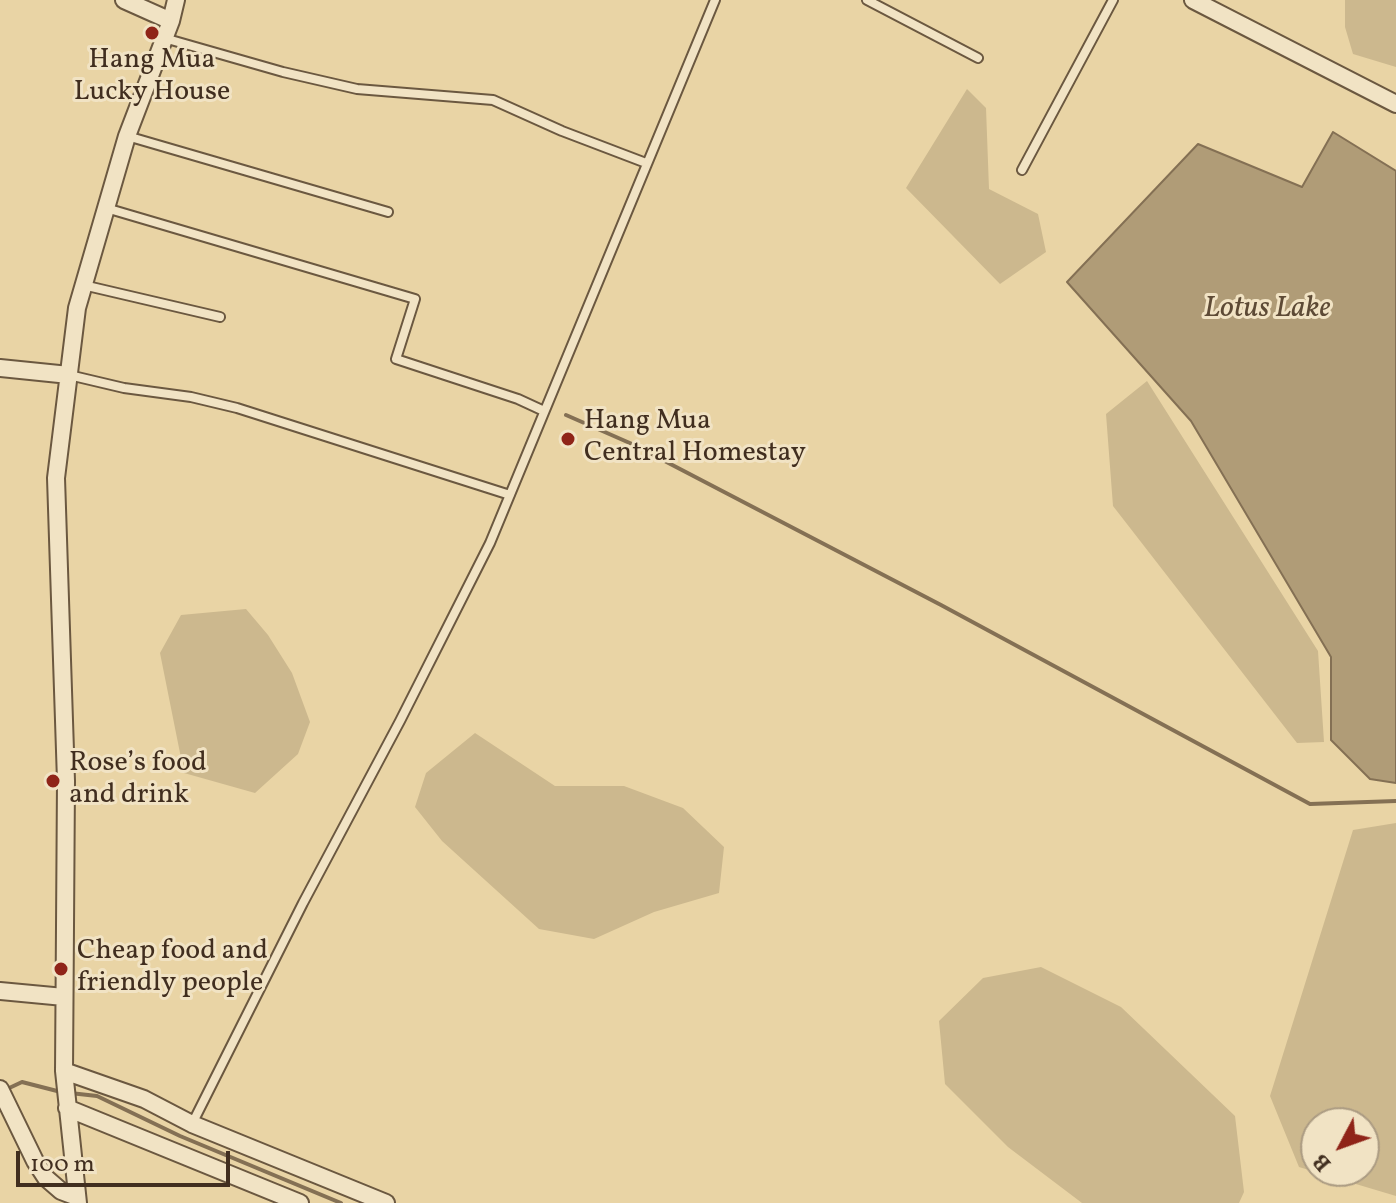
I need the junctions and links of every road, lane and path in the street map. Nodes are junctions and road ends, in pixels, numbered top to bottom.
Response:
1 (124, 0) edge
2 (176, 0) edge
3 (715, 0) edge
4 (867, 0) edge
5 (1113, 0) edge
6 (1193, 0) edge
7 (171, 21) junction
8 (163, 38) junction
9 (978, 58) dead end
10 (1396, 104) edge
11 (127, 136) junction
12 (646, 163) junction
13 (1022, 170) dead end
14 (106, 208) junction
15 (388, 212) dead end
16 (83, 285) junction
17 (220, 317) dead end
18 (0, 368) edge
19 (69, 375) junction
20 (544, 411) junction
21 (510, 495) junction
22 (0, 991) edge
23 (64, 997) junction
24 (0, 1089) edge
25 (66, 1091) junction
26 (192, 1124) junction
27 (77, 1200) edge
28 (300, 1203) edge
29 (386, 1203) edge

1 - 7 street
2 - 7 street
3 - 12 lane
4 - 9 lane
5 - 13 lane
6 - 10 street
7 - 8 street
8 - 11 street
8 - 12 lane
11 - 14 street
11 - 15 lane
12 - 20 lane
14 - 16 street
14 - 20 lane
16 - 17 lane
16 - 19 street
18 - 19 street
19 - 21 lane
19 - 23 street
20 - 21 lane
21 - 26 lane
22 - 23 street
23 - 25 street
24 - 27 street
25 - 26 street
25 - 27 street
25 - 28 street
26 - 29 street

